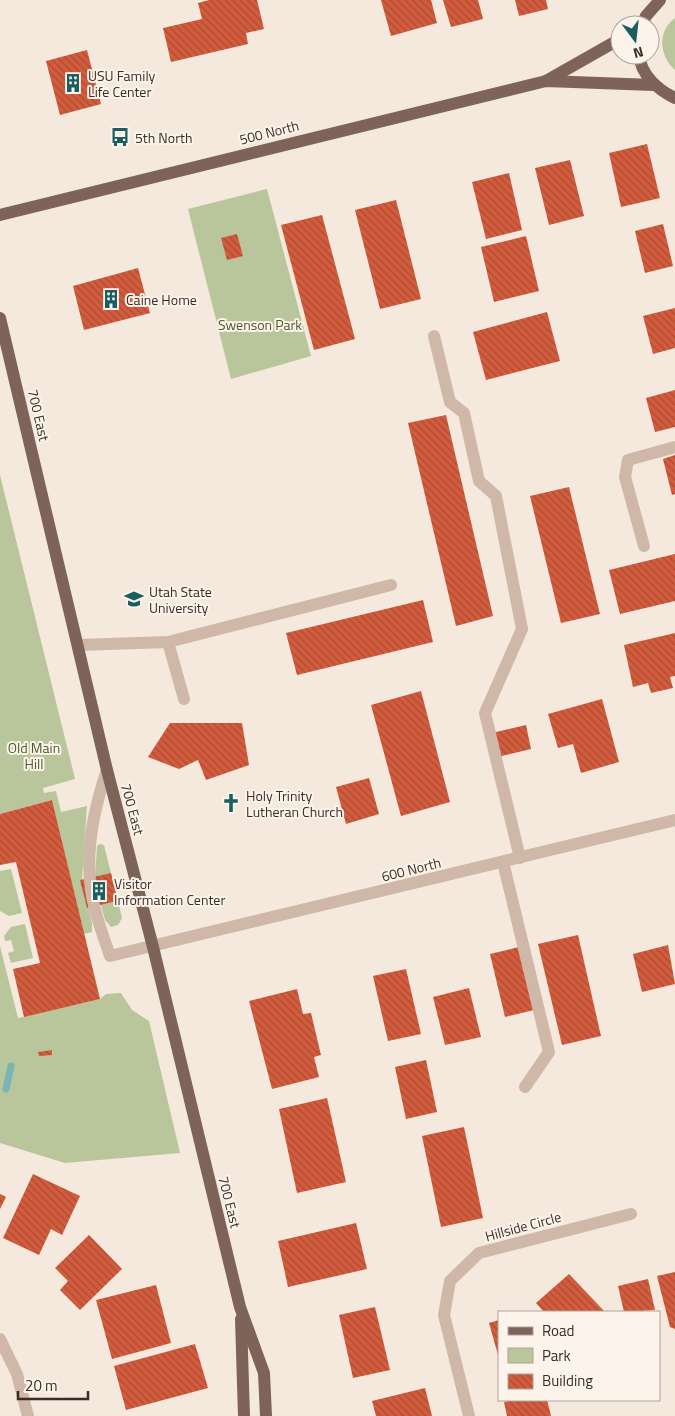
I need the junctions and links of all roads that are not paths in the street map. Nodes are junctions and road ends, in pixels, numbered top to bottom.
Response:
1 (656, 2) edge
2 (648, 15) edge
3 (610, 45) edge
4 (642, 65) edge
5 (546, 80) junction
6 (653, 85) junction
7 (674, 98) edge
8 (0, 215) edge
9 (0, 318) edge
10 (434, 336) dead end
11 (675, 447) edge
12 (644, 546) dead end
13 (391, 585) dead end
14 (168, 642) junction
15 (78, 645) junction
16 (184, 699) dead end
17 (107, 770) junction
18 (675, 820) edge
19 (520, 858) junction
20 (503, 862) junction
21 (153, 947) junction
22 (525, 1087) dead end
23 (631, 1214) dead end
24 (240, 1307) junction
25 (0, 1339) edge
26 (28, 1416) edge
27 (244, 1416) edge
28 (266, 1416) edge
29 (469, 1416) edge

1 - 2 main road
3 - 5 main road, 500 North
4 - 6 main road
5 - 6 main road, 500 North
5 - 8 main road, 500 North
6 - 7 main road
9 - 15 main road, 700 East
10 - 19 street
11 - 12 street
13 - 14 street
14 - 15 street
14 - 16 street
15 - 17 main road, 700 East
17 - 21 main road, 700 East
17 - 21 street, 600 North
18 - 19 street, 600 North
19 - 20 street, 600 North
20 - 21 street, 600 North
20 - 22 street
21 - 24 main road, 700 East
23 - 29 street, Hillside Circle
24 - 27 main road, 700 East
24 - 28 main road, 700 East
25 - 26 street

